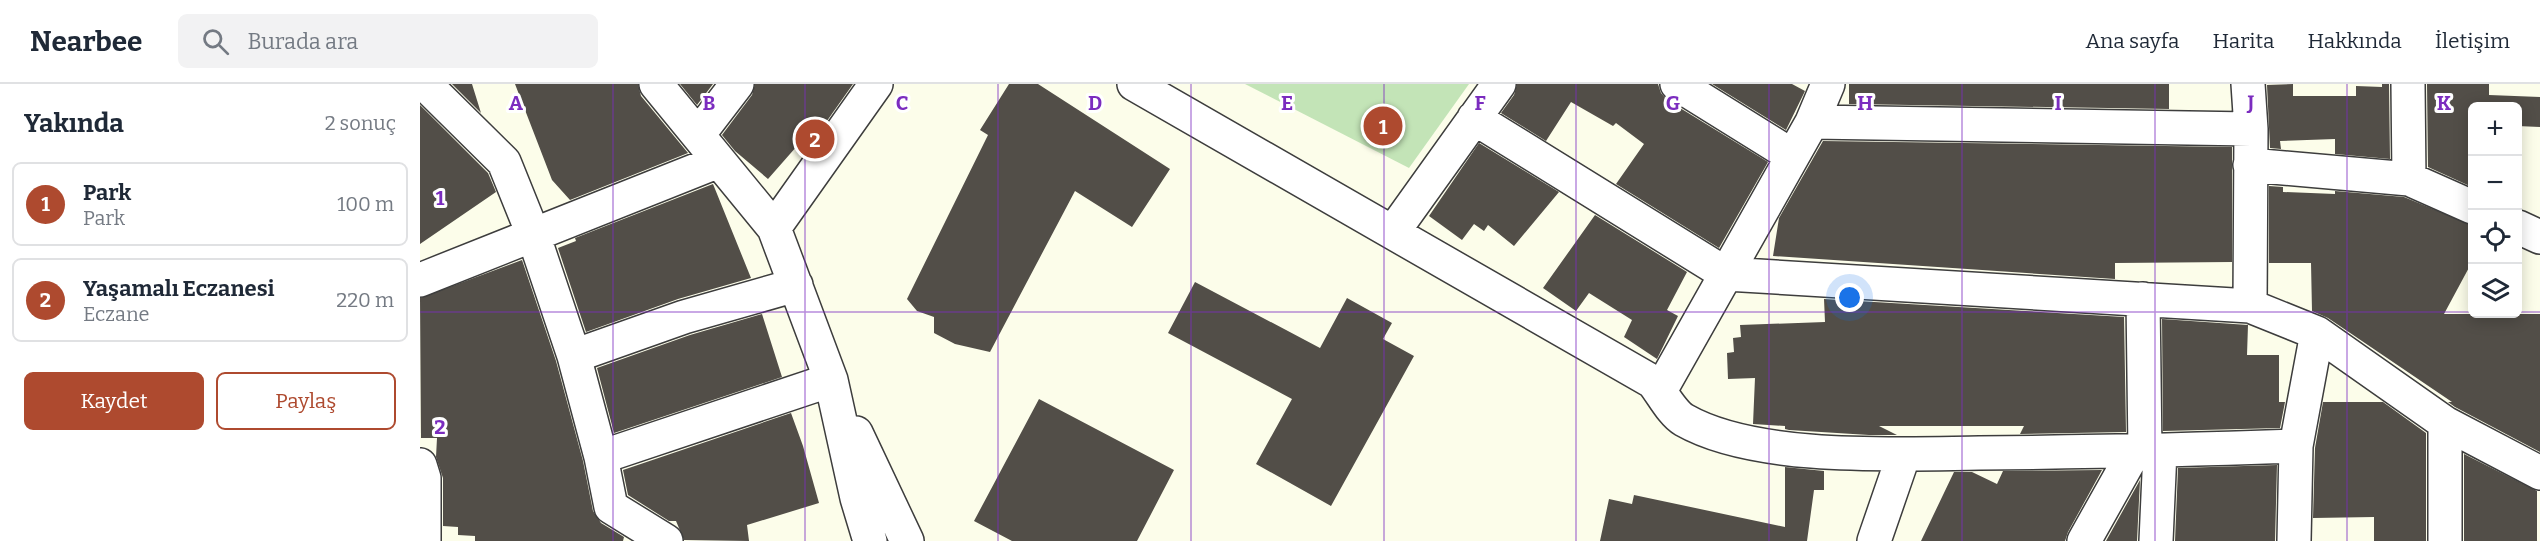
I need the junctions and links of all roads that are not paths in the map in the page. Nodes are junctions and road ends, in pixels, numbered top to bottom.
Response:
1 (425, 84) edge
2 (656, 84) edge
3 (737, 84) edge
4 (876, 84) edge
5 (1134, 84) edge
6 (1499, 84) edge
7 (1677, 84) edge
8 (1828, 84) edge
9 (2248, 84) edge
10 (2408, 84) edge
11 (1474, 118) junction
12 (1812, 122) junction
13 (2251, 129) junction
14 (698, 135) junction
15 (1791, 155) junction
16 (719, 161) junction
17 (2250, 165) junction
18 (2409, 179) junction
19 (2468, 205) edge
20 (774, 228) junction
21 (2522, 229) edge
22 (1393, 232) junction
23 (533, 234) junction
24 (2540, 237) edge
25 (1726, 274) junction
26 (420, 280) edge
27 (796, 285) junction
28 (2143, 299) junction
29 (2250, 306) junction
30 (2317, 333) junction
31 (574, 356) junction
32 (831, 380) junction
33 (1660, 391) junction
34 (2445, 423) junction
35 (2296, 446) junction
36 (2146, 452) junction
37 (1904, 454) junction
38 (601, 457) junction
39 (420, 465) edge
40 (2540, 473) edge
41 (424, 541) edge
42 (666, 541) edge
43 (870, 541) edge
44 (907, 541) edge
45 (1874, 541) edge
46 (2084, 541) edge
47 (2156, 541) edge
48 (2294, 541) edge
49 (2445, 541) edge

1 - 23 street
2 - 14 street
3 - 14 street
4 - 20 street
5 - 22 street
6 - 11 street
7 - 15 street
8 - 12 street
9 - 13 street
10 - 18 street
11 - 22 street
11 - 25 street
12 - 13 street
12 - 15 street
13 - 17 street
14 - 16 street
15 - 25 street
16 - 20 street
16 - 23 street
17 - 18 street
17 - 29 street
18 - 19 street
20 - 27 street
21 - 24 street
22 - 33 street
23 - 26 street
23 - 31 street
25 - 28 street
25 - 33 street
27 - 31 street
27 - 32 street
28 - 29 street
28 - 36 street
29 - 30 street
30 - 34 street
30 - 35 street
31 - 38 street
32 - 38 street
32 - 43 street
32 - 44 street
33 - 37 street
34 - 40 street
34 - 49 street
35 - 36 street
35 - 48 street
36 - 37 street
36 - 46 street
36 - 47 street
37 - 45 street
38 - 42 street
39 - 41 street

